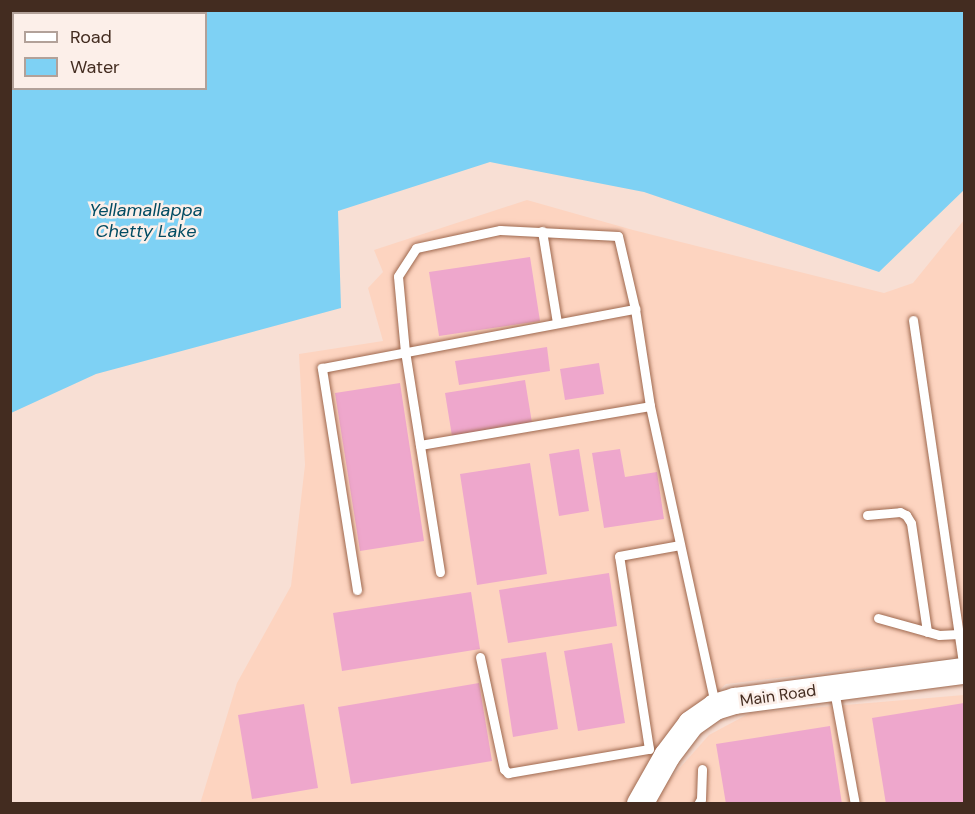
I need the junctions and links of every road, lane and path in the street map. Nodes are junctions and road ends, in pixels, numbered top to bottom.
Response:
1 (542, 231) junction
2 (635, 309) junction
3 (914, 320) dead end
4 (557, 323) junction
5 (405, 352) junction
6 (650, 406) junction
7 (420, 445) junction
8 (867, 515) dead end
9 (680, 545) junction
10 (440, 572) dead end
11 (357, 590) dead end
12 (878, 618) dead end
13 (927, 632) junction
14 (959, 634) junction
15 (480, 657) dead end
16 (964, 670) edge
17 (833, 688) junction
18 (715, 707) junction
19 (702, 769) dead end
20 (640, 804) edge
21 (698, 804) edge
22 (855, 804) edge

1 - 2 lane
1 - 4 lane
1 - 5 lane
2 - 4 lane
2 - 6 lane
3 - 14 lane
4 - 5 lane
5 - 7 lane
5 - 11 lane
6 - 7 lane
6 - 9 lane
7 - 10 lane
8 - 13 lane
9 - 15 lane
9 - 18 lane
12 - 13 lane
13 - 14 lane
14 - 16 lane
16 - 17 street, Main Road
17 - 18 street, Main Road
17 - 22 lane
18 - 20 street, Main Road
19 - 21 lane

